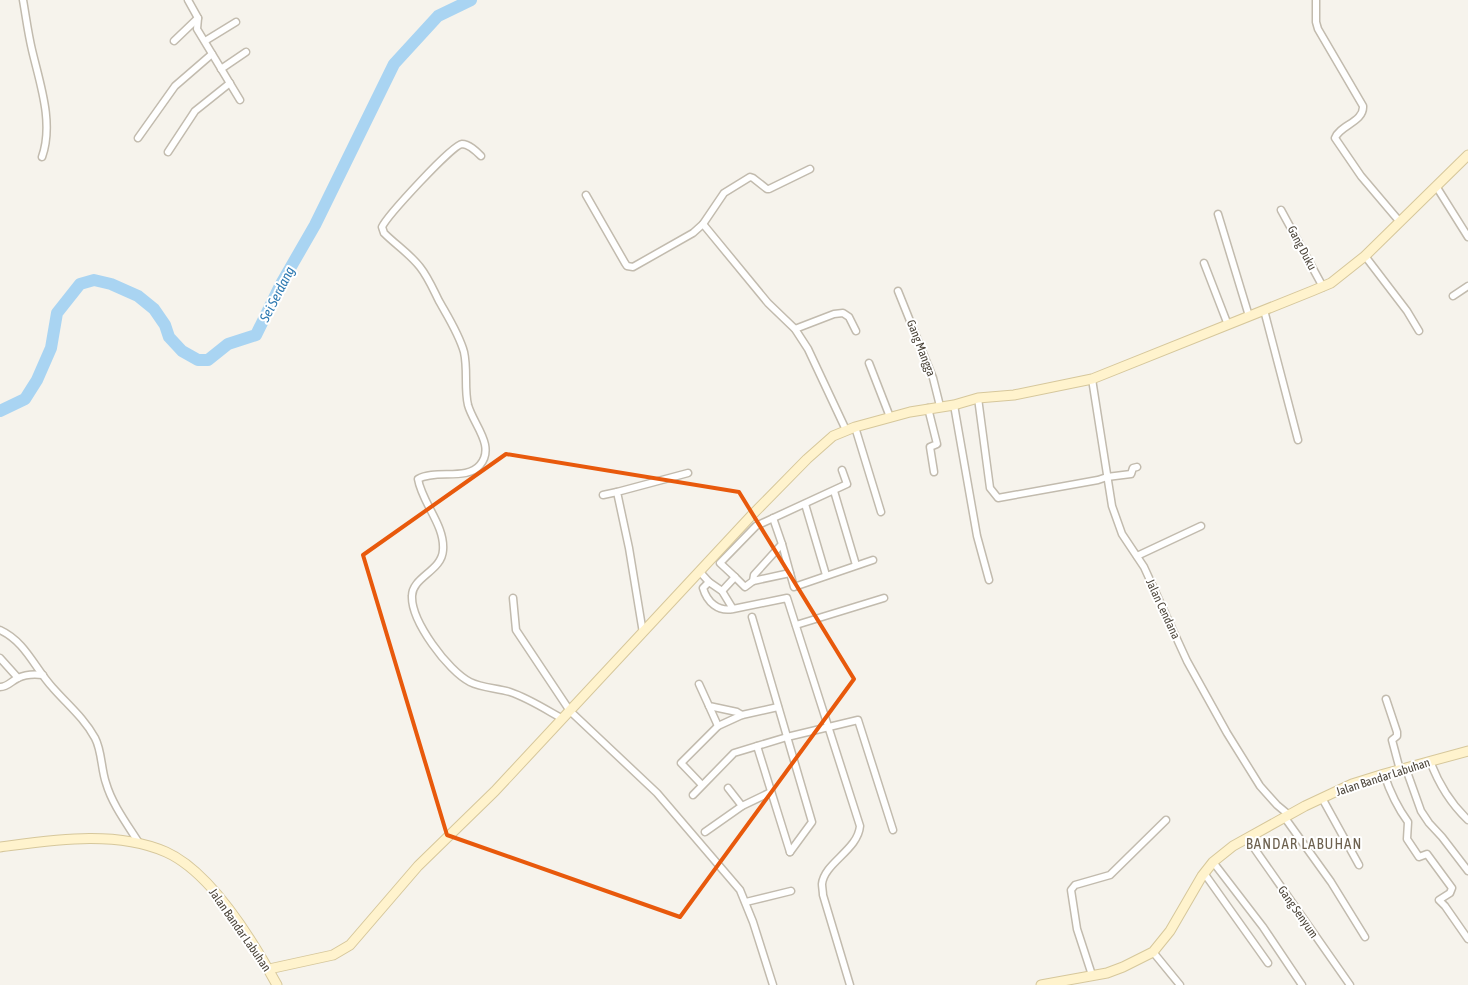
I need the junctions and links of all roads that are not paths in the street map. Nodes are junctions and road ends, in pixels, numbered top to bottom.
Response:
1 (23, 0) edge
2 (188, 0) edge
3 (1316, 0) edge
4 (198, 18) junction
5 (236, 22) dead end
6 (174, 41) dead end
7 (205, 42) junction
8 (246, 52) dead end
9 (212, 54) junction
10 (221, 69) junction
11 (230, 83) junction
12 (240, 100) dead end
13 (138, 138) dead end
14 (168, 152) dead end
15 (1468, 155) edge
16 (481, 156) dead end
17 (42, 157) dead end
18 (810, 169) dead end
19 (1436, 186) junction
20 (586, 195) dead end
21 (1281, 210) dead end
22 (1218, 214) dead end
23 (1400, 222) junction
24 (703, 224) junction
25 (1468, 237) edge
26 (1365, 256) junction
27 (1204, 263) dead end
28 (1323, 286) junction
29 (1468, 286) edge
30 (898, 291) dead end
31 (1453, 296) dead end
32 (1264, 310) junction
33 (1249, 316) junction
34 (1228, 325) junction
35 (795, 329) junction
36 (856, 331) dead end
37 (1419, 331) dead end
38 (869, 363) dead end
39 (1092, 379) junction
40 (978, 398) junction
41 (954, 404) junction
42 (940, 406) junction
43 (928, 408) junction
44 (890, 417) junction
45 (855, 427) junction
46 (846, 430) junction
47 (1298, 440) dead end
48 (1137, 467) dead end
49 (842, 470) dead end
50 (934, 472) dead end
51 (688, 473) dead end
52 (1107, 477) junction
53 (834, 490) junction
54 (617, 492) junction
55 (603, 495) dead end
56 (804, 504) junction
57 (881, 512) dead end
58 (773, 518) junction
59 (1201, 526) dead end
60 (782, 544) junction
61 (1137, 556) junction
62 (873, 560) dead end
63 (856, 565) junction
64 (790, 573) junction
65 (696, 575) junction
66 (826, 575) junction
67 (735, 577) junction
68 (989, 580) dead end
69 (753, 581) junction
70 (710, 582) junction
71 (703, 588) junction
72 (722, 591) junction
73 (513, 598) dead end
74 (884, 598) dead end
75 (733, 609) junction
76 (752, 617) dead end
77 (796, 625) junction
78 (0, 630) edge
79 (643, 633) junction
80 (0, 658) edge
81 (43, 675) junction
82 (18, 678) junction
83 (699, 684) dead end
84 (0, 687) edge
85 (1386, 699) dead end
86 (709, 706) junction
87 (778, 707) junction
88 (570, 710) junction
89 (742, 715) junction
90 (562, 718) junction
91 (718, 726) junction
92 (830, 728) junction
93 (787, 737) junction
94 (757, 746) junction
95 (1468, 752) edge
96 (1430, 761) junction
97 (1403, 769) junction
98 (1384, 774) junction
99 (702, 785) junction
100 (728, 788) dead end
101 (771, 792) junction
102 (693, 795) dead end
103 (1322, 798) junction
104 (742, 806) junction
105 (1287, 816) junction
106 (1166, 820) dead end
107 (1468, 820) edge
108 (893, 830) dead end
109 (705, 832) dead end
110 (1247, 838) junction
111 (139, 843) junction
112 (0, 847) edge
113 (1213, 862) junction
114 (1359, 865) dead end
115 (1468, 871) edge
116 (1204, 873) junction
117 (792, 891) dead end
118 (746, 902) junction
119 (1365, 937) dead end
120 (1468, 939) edge
121 (1153, 952) junction
122 (1268, 963) dead end
123 (269, 969) junction
124 (1092, 975) junction
125 (277, 985) edge
126 (773, 985) edge
127 (850, 985) edge
128 (1041, 985) edge
129 (1180, 985) edge
130 (1302, 985) edge
131 (1350, 985) edge

1 - 17 street
2 - 4 street
3 - 23 street
4 - 6 street
4 - 7 street
5 - 7 street
7 - 9 street
8 - 10 street
9 - 10 street
9 - 13 street
10 - 11 street
11 - 12 street
11 - 14 street
15 - 19 street
16 - 90 street
18 - 24 street
19 - 23 street
19 - 25 street
20 - 24 street
21 - 28 street, Gang Duku
22 - 33 street
23 - 26 street
24 - 35 street
26 - 28 street
26 - 37 street
27 - 34 street
28 - 32 street
29 - 31 street
30 - 42 street, Gang Mangga
32 - 33 street
32 - 47 street
33 - 34 street
34 - 39 street
35 - 36 street
35 - 46 street
38 - 44 street
39 - 40 street
39 - 52 street, Jalan Cendana
40 - 41 street
40 - 52 street
41 - 42 street
41 - 68 street
42 - 43 street
43 - 44 street
43 - 50 street
44 - 45 street
45 - 46 street
45 - 57 street
46 - 65 street
48 - 52 street
49 - 53 street
51 - 54 street
52 - 61 street, Jalan Cendana
53 - 56 street
53 - 63 street
54 - 55 street
54 - 79 street
56 - 58 street
56 - 66 street
58 - 60 street
58 - 67 street
59 - 61 street
60 - 64 street
60 - 69 street
61 - 105 street, Jalan Cendana
62 - 63 street
63 - 66 street
64 - 66 street
64 - 69 street
65 - 70 street
65 - 71 street
65 - 79 street
67 - 69 street
67 - 72 street
70 - 71 street
70 - 72 street
71 - 75 street
72 - 75 street
73 - 88 street
74 - 77 street
75 - 77 street
76 - 87 street
77 - 92 street
78 - 81 street
79 - 88 street
80 - 82 street
81 - 82 street
81 - 111 street
82 - 84 street
83 - 86 street
85 - 97 street
86 - 89 street
86 - 91 street
87 - 89 street
87 - 93 street
88 - 90 street
88 - 118 street
89 - 91 street
90 - 123 street
91 - 99 street
92 - 93 street
92 - 108 street
92 - 127 street
93 - 94 street
93 - 101 street
94 - 99 street
94 - 101 street
95 - 96 street, Jalan Bandar Labuhan
96 - 97 street, Jalan Bandar Labuhan
96 - 107 street
97 - 98 street, Jalan Bandar Labuhan
97 - 115 street
98 - 103 street, Jalan Bandar Labuhan
98 - 120 street
99 - 102 street
100 - 104 street
101 - 104 street
103 - 105 street, Jalan Bandar Labuhan
103 - 114 street
104 - 109 street
105 - 110 street, Jalan Bandar Labuhan
105 - 119 street, Jalan Cendana
106 - 124 street
110 - 113 street, Jalan Bandar Labuhan
110 - 131 street, Gang Senyum
111 - 112 street, Jalan Bandar Labuhan
111 - 123 street, Jalan Bandar Labuhan
113 - 116 street, Jalan Bandar Labuhan
113 - 130 street
116 - 121 street, Jalan Bandar Labuhan
116 - 122 street
117 - 118 street
118 - 126 street
121 - 124 street, Jalan Bandar Labuhan
121 - 129 street
123 - 125 street, Jalan Bandar Labuhan
124 - 128 street, Jalan Bandar Labuhan

